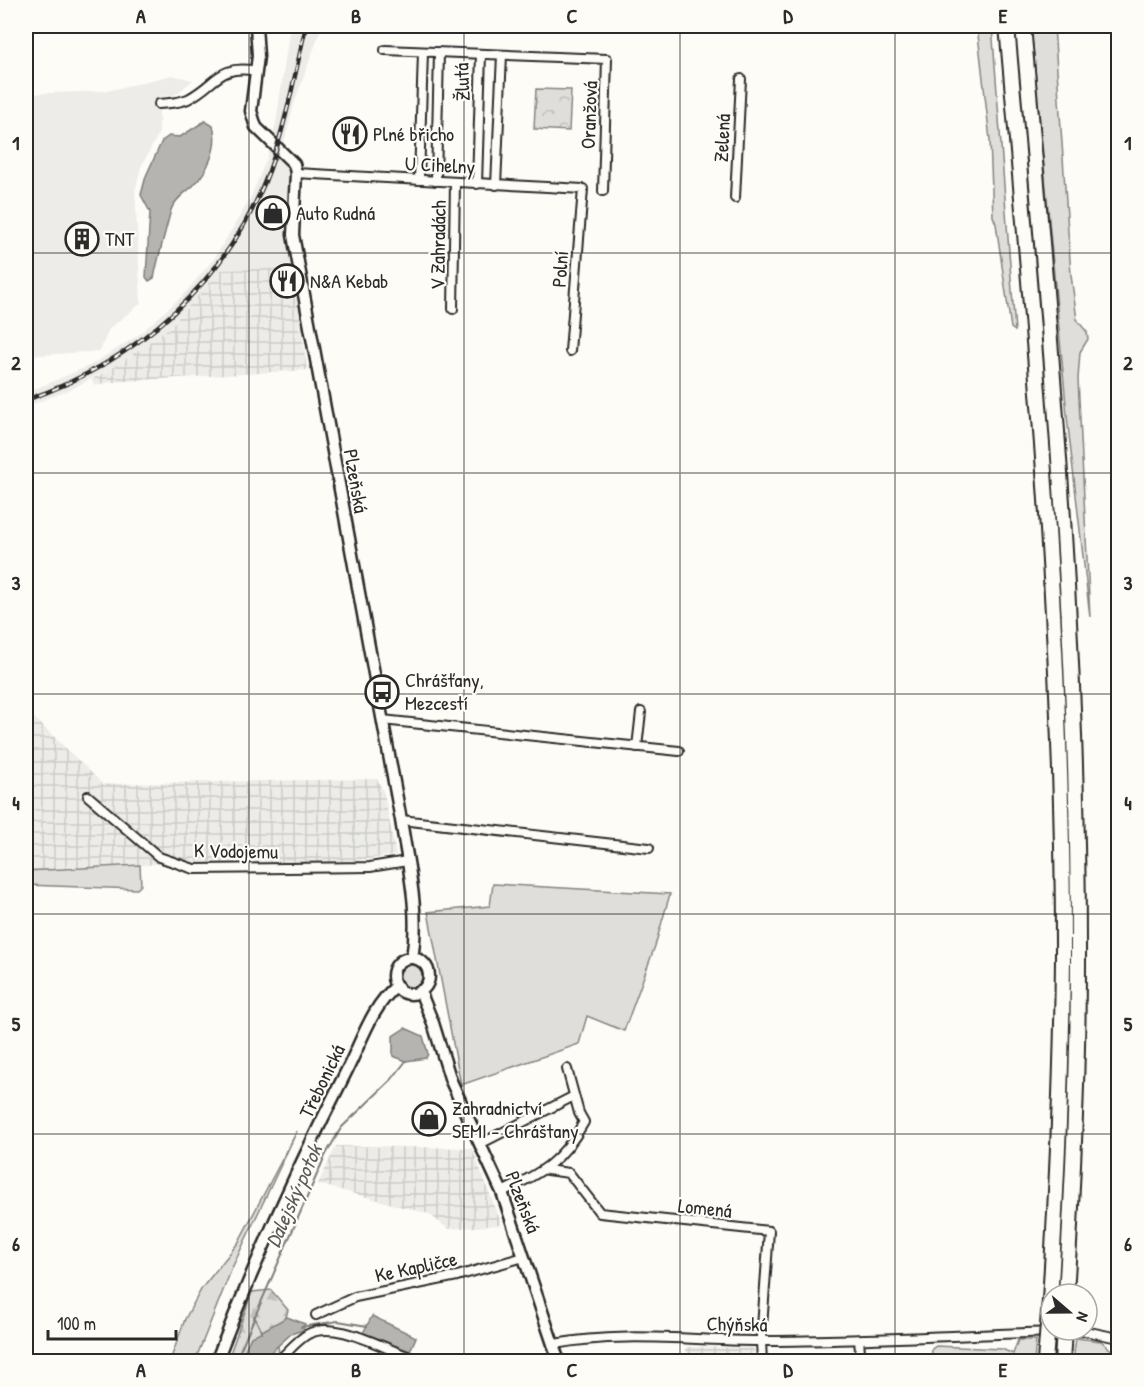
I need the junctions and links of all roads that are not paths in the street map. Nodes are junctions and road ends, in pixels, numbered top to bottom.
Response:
1 (256, 26) edge
2 (1007, 26) edge
3 (1023, 26) edge
4 (385, 50) dead end
5 (423, 52) junction
6 (439, 53) junction
7 (482, 54) junction
8 (502, 55) junction
9 (256, 71) junction
10 (741, 79) dead end
11 (159, 104) dead end
12 (296, 173) junction
13 (419, 180) junction
14 (436, 181) junction
15 (455, 182) junction
16 (477, 183) junction
17 (496, 184) junction
18 (583, 189) joint
19 (603, 190) dead end
20 (735, 198) dead end
21 (453, 309) dead end
22 (570, 351) dead end
23 (641, 712) dead end
24 (382, 720) junction
25 (637, 747) junction
26 (679, 751) dead end
27 (88, 795) dead end
28 (401, 820) junction
29 (649, 848) dead end
30 (407, 861) junction
31 (412, 958) junction
32 (397, 986) junction
33 (420, 992) junction
34 (567, 1069) dead end
35 (574, 1096) junction
36 (480, 1144) junction
37 (547, 1170) junction
38 (502, 1192) junction
39 (524, 1257) junction
40 (1051, 1282) edge
41 (1067, 1282) edge
42 (316, 1315) dead end
43 (1119, 1338) edge
44 (860, 1340) junction
45 (761, 1341) junction
46 (1047, 1342) edge
47 (1063, 1342) edge
48 (554, 1344) junction
49 (422, 1361) edge
50 (1045, 1361) edge
51 (216, 1362) edge
52 (277, 1362) edge
53 (559, 1362) edge
54 (762, 1362) edge
55 (861, 1362) edge
56 (1062, 1362) edge

1 - 9 main road
2 - 40 highway
3 - 41 highway
4 - 5 street, Žlutá
5 - 6 street, Žlutá
5 - 13 street, Žlutá
6 - 7 street, Žlutá
6 - 14 street, Žlutá
7 - 8 street
7 - 16 street, Žlutá
8 - 17 street
8 - 19 street, Oranžová
9 - 11 street
9 - 12 main road
10 - 20 street, Zelená
12 - 13 street, U Cihelny
12 - 24 main road, Plzeňská
13 - 14 street, U Cihelny
14 - 15 street, U Cihelny
15 - 16 street, U Cihelny
15 - 21 street, V Zahradách
16 - 17 street, U Cihelny
17 - 18 street, U Cihelny
18 - 22 street, Polní
23 - 25 street
24 - 25 street
24 - 28 main road, Plzeňská
25 - 26 street
27 - 30 street, K Vodojemu
28 - 29 street
28 - 30 main road, Plzeňská
30 - 31 main road, Plzeňská
31 - 32 main road
31 - 33 main road
32 - 33 main road
32 - 51 main road, Třebonická
33 - 36 main road, Plzeňská
34 - 35 street
35 - 36 street
35 - 37 street
36 - 38 main road, Plzeňská
37 - 38 street
37 - 45 street, Lomená
38 - 39 main road, Plzeňská
39 - 42 street, Ke Kapličce
39 - 48 main road, Plzeňská
43 - 44 street, Chýňská
44 - 45 street, Chýňská
44 - 55 street
45 - 48 street, Chýňská
45 - 54 street
46 - 50 highway, bridge
47 - 56 highway, bridge
48 - 53 main road, Plzeňská
49 - 52 street

